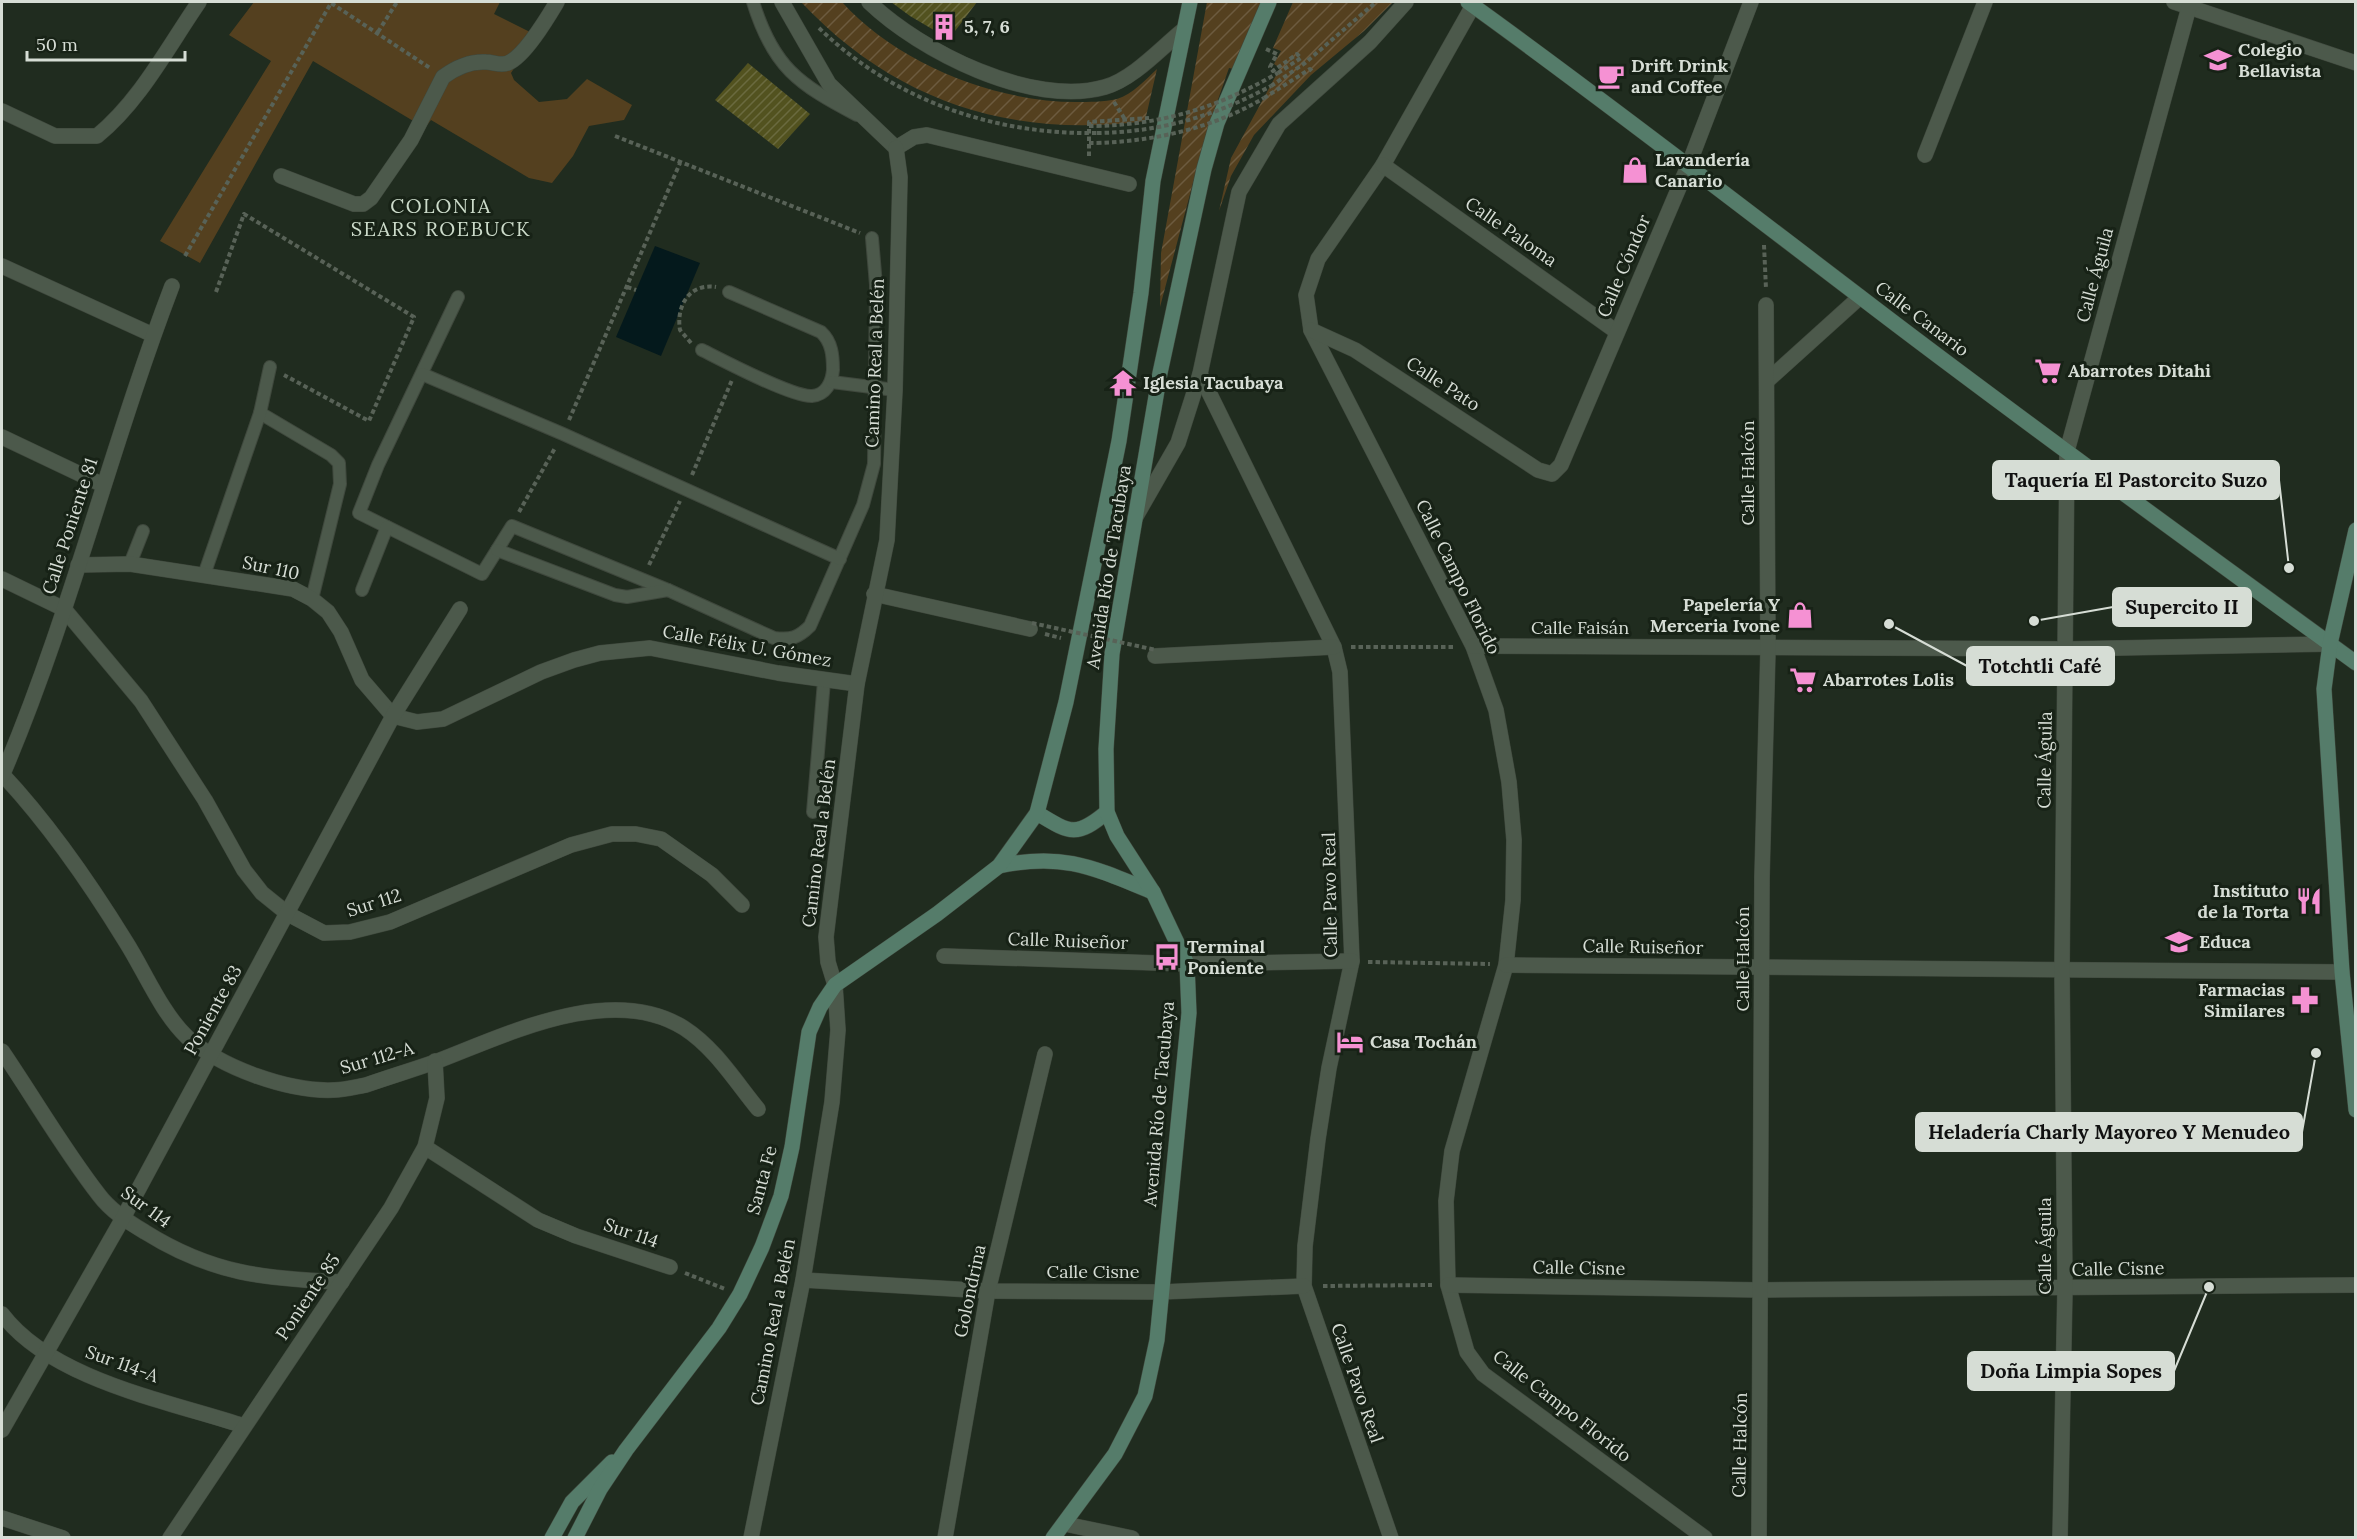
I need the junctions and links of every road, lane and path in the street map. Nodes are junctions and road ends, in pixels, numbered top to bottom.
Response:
1 (199, 2) edge
2 (397, 2) edge
3 (557, 2) edge
4 (753, 2) edge
5 (782, 2) edge
6 (869, 2) edge
7 (1190, 2) edge
8 (1269, 2) edge
9 (1376, 2) edge
10 (1406, 2) edge
11 (1751, 2) edge
12 (1985, 2) edge
13 (1472, 3) edge
14 (2186, 3) edge
15 (813, 22) dead end
16 (1182, 31) junction
17 (378, 32) junction
18 (1272, 52) dead end
19 (1301, 58) junction
20 (1305, 63) junction
21 (2355, 63) edge
22 (1310, 69) junction
23 (443, 77) junction
24 (1323, 85) junction
25 (1106, 87) junction
26 (2, 111) edge
27 (861, 117) junction
28 (1089, 126) junction
29 (1089, 133) junction
30 (615, 136) dead end
31 (896, 148) junction
32 (1925, 154) dead end
33 (680, 163) junction
34 (1689, 164) junction
35 (1383, 165) junction
36 (281, 176) dead end
37 (1129, 184) dead end
38 (1763, 221) junction
39 (872, 238) joint
40 (185, 256) dead end
41 (2, 266) edge
42 (172, 286) dead end
43 (627, 287) junction
44 (636, 290) dead end
45 (216, 292) dead end
46 (729, 292) joint
47 (458, 297) dead end
48 (1860, 297) junction
49 (1766, 305) joint
50 (1311, 330) junction
51 (1617, 332) junction
52 (153, 335) junction
53 (702, 350) joint
54 (270, 367) joint
55 (737, 368) junction
56 (422, 374) junction
57 (1200, 374) junction
58 (1767, 381) junction
59 (832, 382) junction
60 (873, 388) junction
61 (895, 390) junction
62 (260, 413) junction
63 (563, 434) junction
64 (2, 436) edge
65 (2067, 451) junction
66 (1552, 474) joint
67 (103, 485) junction
68 (685, 491) junction
69 (1135, 518) junction
70 (512, 526) junction
71 (387, 527) junction
72 (2355, 530) edge
73 (143, 531) dead end
74 (497, 550) junction
75 (840, 559) junction
76 (130, 564) junction
77 (78, 565) junction
78 (204, 574) junction
79 (2, 579) edge
80 (642, 579) junction
81 (362, 590) dead end
82 (668, 590) junction
83 (874, 594) junction
84 (312, 598) junction
85 (64, 609) junction
86 (460, 609) dead end
87 (1031, 626) junction
88 (1079, 644) junction
89 (2330, 644) junction
90 (1473, 646) junction
91 (1334, 647) junction
92 (1768, 649) junction
93 (2066, 649) junction
94 (1155, 653) joint
95 (2355, 663) edge
96 (824, 681) junction
97 (857, 684) junction
98 (393, 716) junction
99 (2, 775) edge
100 (813, 812) dead end
101 (1107, 812) junction
102 (1037, 813) junction
103 (999, 866) junction
104 (1153, 892) junction
105 (742, 905) dead end
106 (288, 914) junction
107 (944, 956) dead end
108 (1352, 961) junction
109 (1187, 964) junction
110 (1506, 965) junction
111 (1762, 968) junction
112 (2062, 970) junction
113 (2342, 972) junction
114 (835, 985) junction
115 (2, 1051) edge
116 (210, 1054) junction
117 (1045, 1054) dead end
118 (435, 1062) junction
119 (758, 1109) dead end
120 (2355, 1110) edge
121 (425, 1147) junction
122 (123, 1218) junction
123 (670, 1268) joint
124 (802, 1280) junction
125 (342, 1282) junction
126 (1448, 1285) junction
127 (2355, 1285) edge
128 (1304, 1286) junction
129 (2065, 1289) junction
130 (1761, 1290) junction
131 (988, 1291) junction
132 (1161, 1292) junction
133 (740, 1294) junction
134 (2, 1314) edge
135 (45, 1353) junction
136 (244, 1426) junction
137 (2, 1430) edge
138 (626, 1450) junction
139 (2, 1518) edge
140 (1065, 1524) junction
141 (63, 1538) edge
142 (170, 1538) edge
143 (552, 1538) edge
144 (575, 1538) edge
145 (752, 1538) edge
146 (945, 1538) edge
147 (1053, 1538) edge
148 (1132, 1538) edge
149 (1391, 1538) edge
150 (1705, 1538) edge
151 (1759, 1538) edge
152 (2060, 1538) edge

1 - 26 street
2 - 17 path
3 - 23 street
4 - 27 lane
5 - 27 street
6 - 25 street
7 - 16 main road, Avenida Río de Tacubaya
8 - 69 main road, Avenida Río de Tacubaya
9 - 20 path
10 - 24 street
11 - 34 street, Calle Cóndor
12 - 32 street
13 - 34 main road, Calle Canario
13 - 35 street, Calle Campo Florido
14 - 21 street
14 - 65 street, Calle Águila
15 - 29 path
16 - 25 street
16 - 88 main road, Avenida Río de Tacubaya
17 - 23 path
17 - 40 path
18 - 19 path
19 - 20 path
19 - 28 path, bridge
20 - 22 path
20 - 29 path, bridge
22 - 24 path
22 - 29 path, bridge
23 - 36 street
24 - 57 street
25 - 28 path
27 - 31 street
28 - 29 path
30 - 33 path
31 - 37 street
31 - 61 street, Camino Real a Belén
33 - 39 path
33 - 43 path
34 - 38 main road, Calle Canario
34 - 51 street, Calle Cóndor
35 - 50 street, Calle Campo Florido
35 - 51 street, Calle Paloma
38 - 48 main road, Calle Canario
38 - 49 path
39 - 60 lane
41 - 52 street
42 - 52 street, Calle Poniente 81
43 - 44 path
43 - 63 path
45 - 54 path
46 - 53 path
46 - 59 lane
47 - 56 lane
48 - 58 street
48 - 65 main road, Calle Canario
49 - 58 street, Calle Halcón
50 - 66 street, Calle Pato
50 - 90 street, Calle Campo Florido
51 - 66 street, Calle Cóndor
52 - 67 street, Calle Poniente 81
53 - 55 lane
54 - 62 lane
55 - 59 lane
55 - 68 path
56 - 63 lane
56 - 71 lane
57 - 69 street
57 - 91 street, Calle Pavo Real
58 - 92 street, Calle Halcón
59 - 60 lane
60 - 61 lane
60 - 75 lane
61 - 83 street, Camino Real a Belén
62 - 78 lane
62 - 84 lane
63 - 68 lane
63 - 70 path
64 - 67 street
65 - 89 main road, Calle Canario
65 - 93 street, Calle Águila
67 - 77 street, Calle Poniente 81
68 - 75 lane
68 - 80 path
69 - 101 main road, Avenida Río de Tacubaya
70 - 74 lane
70 - 80 lane
71 - 74 lane
71 - 81 lane
72 - 89 main road
73 - 76 lane
74 - 82 lane
75 - 82 lane
76 - 77 street, Sur 110
76 - 78 street, Sur 110
77 - 85 street, Calle Poniente 81
78 - 84 street, Sur 110
79 - 85 street, Sur 112
80 - 82 lane
83 - 87 street
83 - 97 street, Camino Real a Belén
84 - 98 street, Sur 110
85 - 99 street, Calle Poniente 81
85 - 106 street, Sur 112
86 - 98 street, Poniente 83
87 - 88 path
87 - 94 path, bridge
88 - 102 main road, Avenida Río de Tacubaya
89 - 93 street, Calle Faisán
89 - 95 main road, Calle Canario
89 - 113 main road
90 - 91 path
90 - 92 street, Calle Faisán
90 - 110 street, Calle Campo Florido
91 - 94 street
91 - 108 street, Calle Pavo Real
92 - 93 street, Calle Faisán
92 - 111 street, Calle Halcón
93 - 112 street, Calle Águila
96 - 97 street, Calle Félix U. Gómez
96 - 98 street, Calle Félix U. Gómez
96 - 100 lane
97 - 114 street, Camino Real a Belén
98 - 106 street, Poniente 83
99 - 116 street, Sur 112-A
101 - 102 main road
101 - 104 main road, Avenida Río de Tacubaya
102 - 103 main road, Avenida Río de Tacubaya
103 - 104 main road
103 - 114 main road, Santa Fe
104 - 109 main road, Avenida Río de Tacubaya
105 - 106 street, Sur 112
106 - 116 street, Poniente 83
107 - 109 street, Calle Ruiseñor
108 - 109 street, Calle Ruiseñor
108 - 110 path
108 - 128 street, Calle Pavo Real
109 - 132 main road, Avenida Río de Tacubaya
110 - 111 street, Calle Ruiseñor
110 - 126 street, Calle Campo Florido
111 - 112 street, Calle Ruiseñor
111 - 130 street, Calle Halcón
112 - 113 street, Calle Ruiseñor
112 - 129 street, Calle Águila
113 - 120 main road
114 - 124 street, Camino Real a Belén
114 - 133 main road, Santa Fe
115 - 122 street, Sur 114
116 - 118 street, Sur 112-A
116 - 122 street, Poniente 83
117 - 131 street, Golondrina
118 - 119 street, Sur 112-A
118 - 121 street, Poniente 85
121 - 123 street, Sur 114
121 - 125 street, Poniente 85
122 - 125 street, Sur 114
122 - 135 street, Poniente 83
123 - 133 path
124 - 131 street, Calle Cisne
124 - 145 street, Camino Real a Belén
125 - 136 street, Poniente 85
126 - 128 path
126 - 130 street, Calle Cisne
126 - 150 street, Calle Campo Florido
127 - 129 street, Calle Cisne
128 - 132 street, Calle Cisne
128 - 149 street, Calle Pavo Real
129 - 130 street, Calle Cisne
129 - 152 street, Calle Águila
130 - 151 street, Calle Halcón
131 - 132 street, Calle Cisne
131 - 146 street, Golondrina
132 - 140 main road, Avenida Río de Tacubaya
133 - 138 main road, Santa Fe
134 - 135 street, Sur 114-A
135 - 136 street, Sur 114-A
135 - 137 street, Poniente 83
136 - 142 street, Poniente 85
138 - 143 main road
138 - 144 main road, Santa Fe
139 - 141 street
140 - 147 main road, Avenida Río de Tacubaya
140 - 148 street

